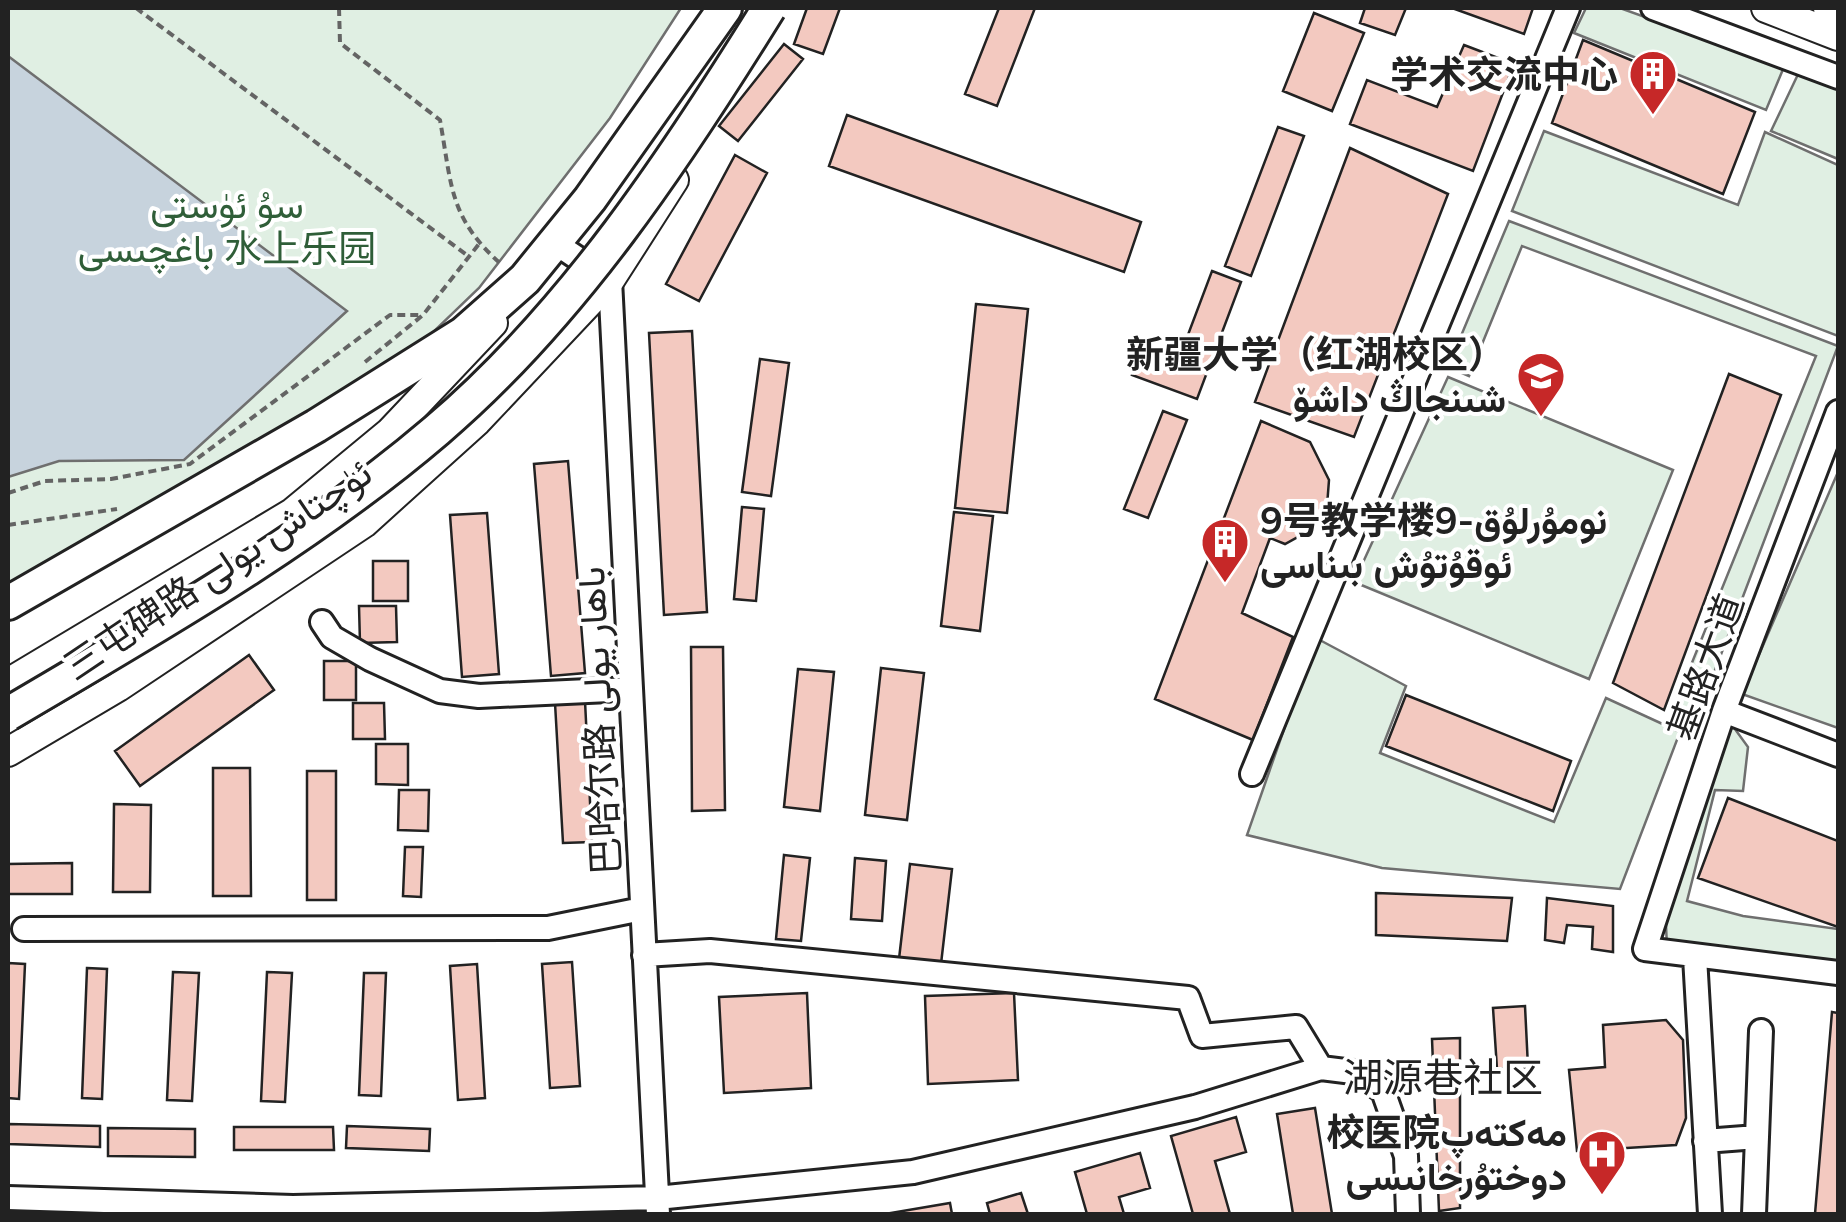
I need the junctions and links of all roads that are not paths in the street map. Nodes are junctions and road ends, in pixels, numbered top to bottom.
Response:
1 (725, 8) edge
2 (740, 8) edge
3 (768, 8) edge
4 (784, 8) edge
5 (1568, 8) edge
6 (1652, 8) edge
7 (1766, 8) edge
8 (1828, 8) edge
9 (1838, 12) edge
10 (1838, 36) edge
11 (1838, 77) edge
12 (564, 249) junction
13 (610, 280) junction
14 (1838, 412) edge
15 (8, 603) edge
16 (322, 622) dead end
17 (8, 682) edge
18 (631, 689) junction
19 (1724, 712) junction
20 (8, 714) edge
21 (8, 752) edge
22 (1838, 755) edge
23 (1252, 774) dead end
24 (642, 909) junction
25 (24, 929) dead end
26 (644, 955) junction
27 (1695, 956) junction
28 (1838, 973) edge
29 (1761, 1031) dead end
30 (1322, 1068) junction
31 (1757, 1137) junction
32 (1706, 1141) junction
33 (8, 1198) edge
34 (657, 1206) edge
35 (248, 1210) edge
36 (1408, 1214) edge
37 (1710, 1214) edge
38 (1754, 1214) edge

1 - 15 highway
2 - 12 main road, 三屯碑路 ئۈچتاش يولى
3 - 20 highway, bridge
4 - 13 main road, 三屯碑路 ئۈچتاش يولى
5 - 23 street
6 - 11 street
7 - 10 main road
8 - 9 main road
12 - 13 street
12 - 17 main road, 三屯碑路 ئۈچتاش يولى
13 - 18 street, 巴哈尔路 باھار يولى
13 - 21 main road, 三屯碑路 ئۈچتاش يولى
14 - 19 street, 基路大道
16 - 18 street
18 - 24 street, 巴哈尔路 باھار يولى
19 - 22 street
19 - 27 street, 基路大道
24 - 25 street
24 - 26 street, 巴哈尔路 باھار يولى
26 - 30 street
26 - 34 street, 巴哈尔路 باھار يولى
27 - 28 street
27 - 32 street
29 - 31 street
30 - 34 street
30 - 36 street
31 - 32 street
31 - 38 street
32 - 37 street
33 - 35 street
34 - 35 street

